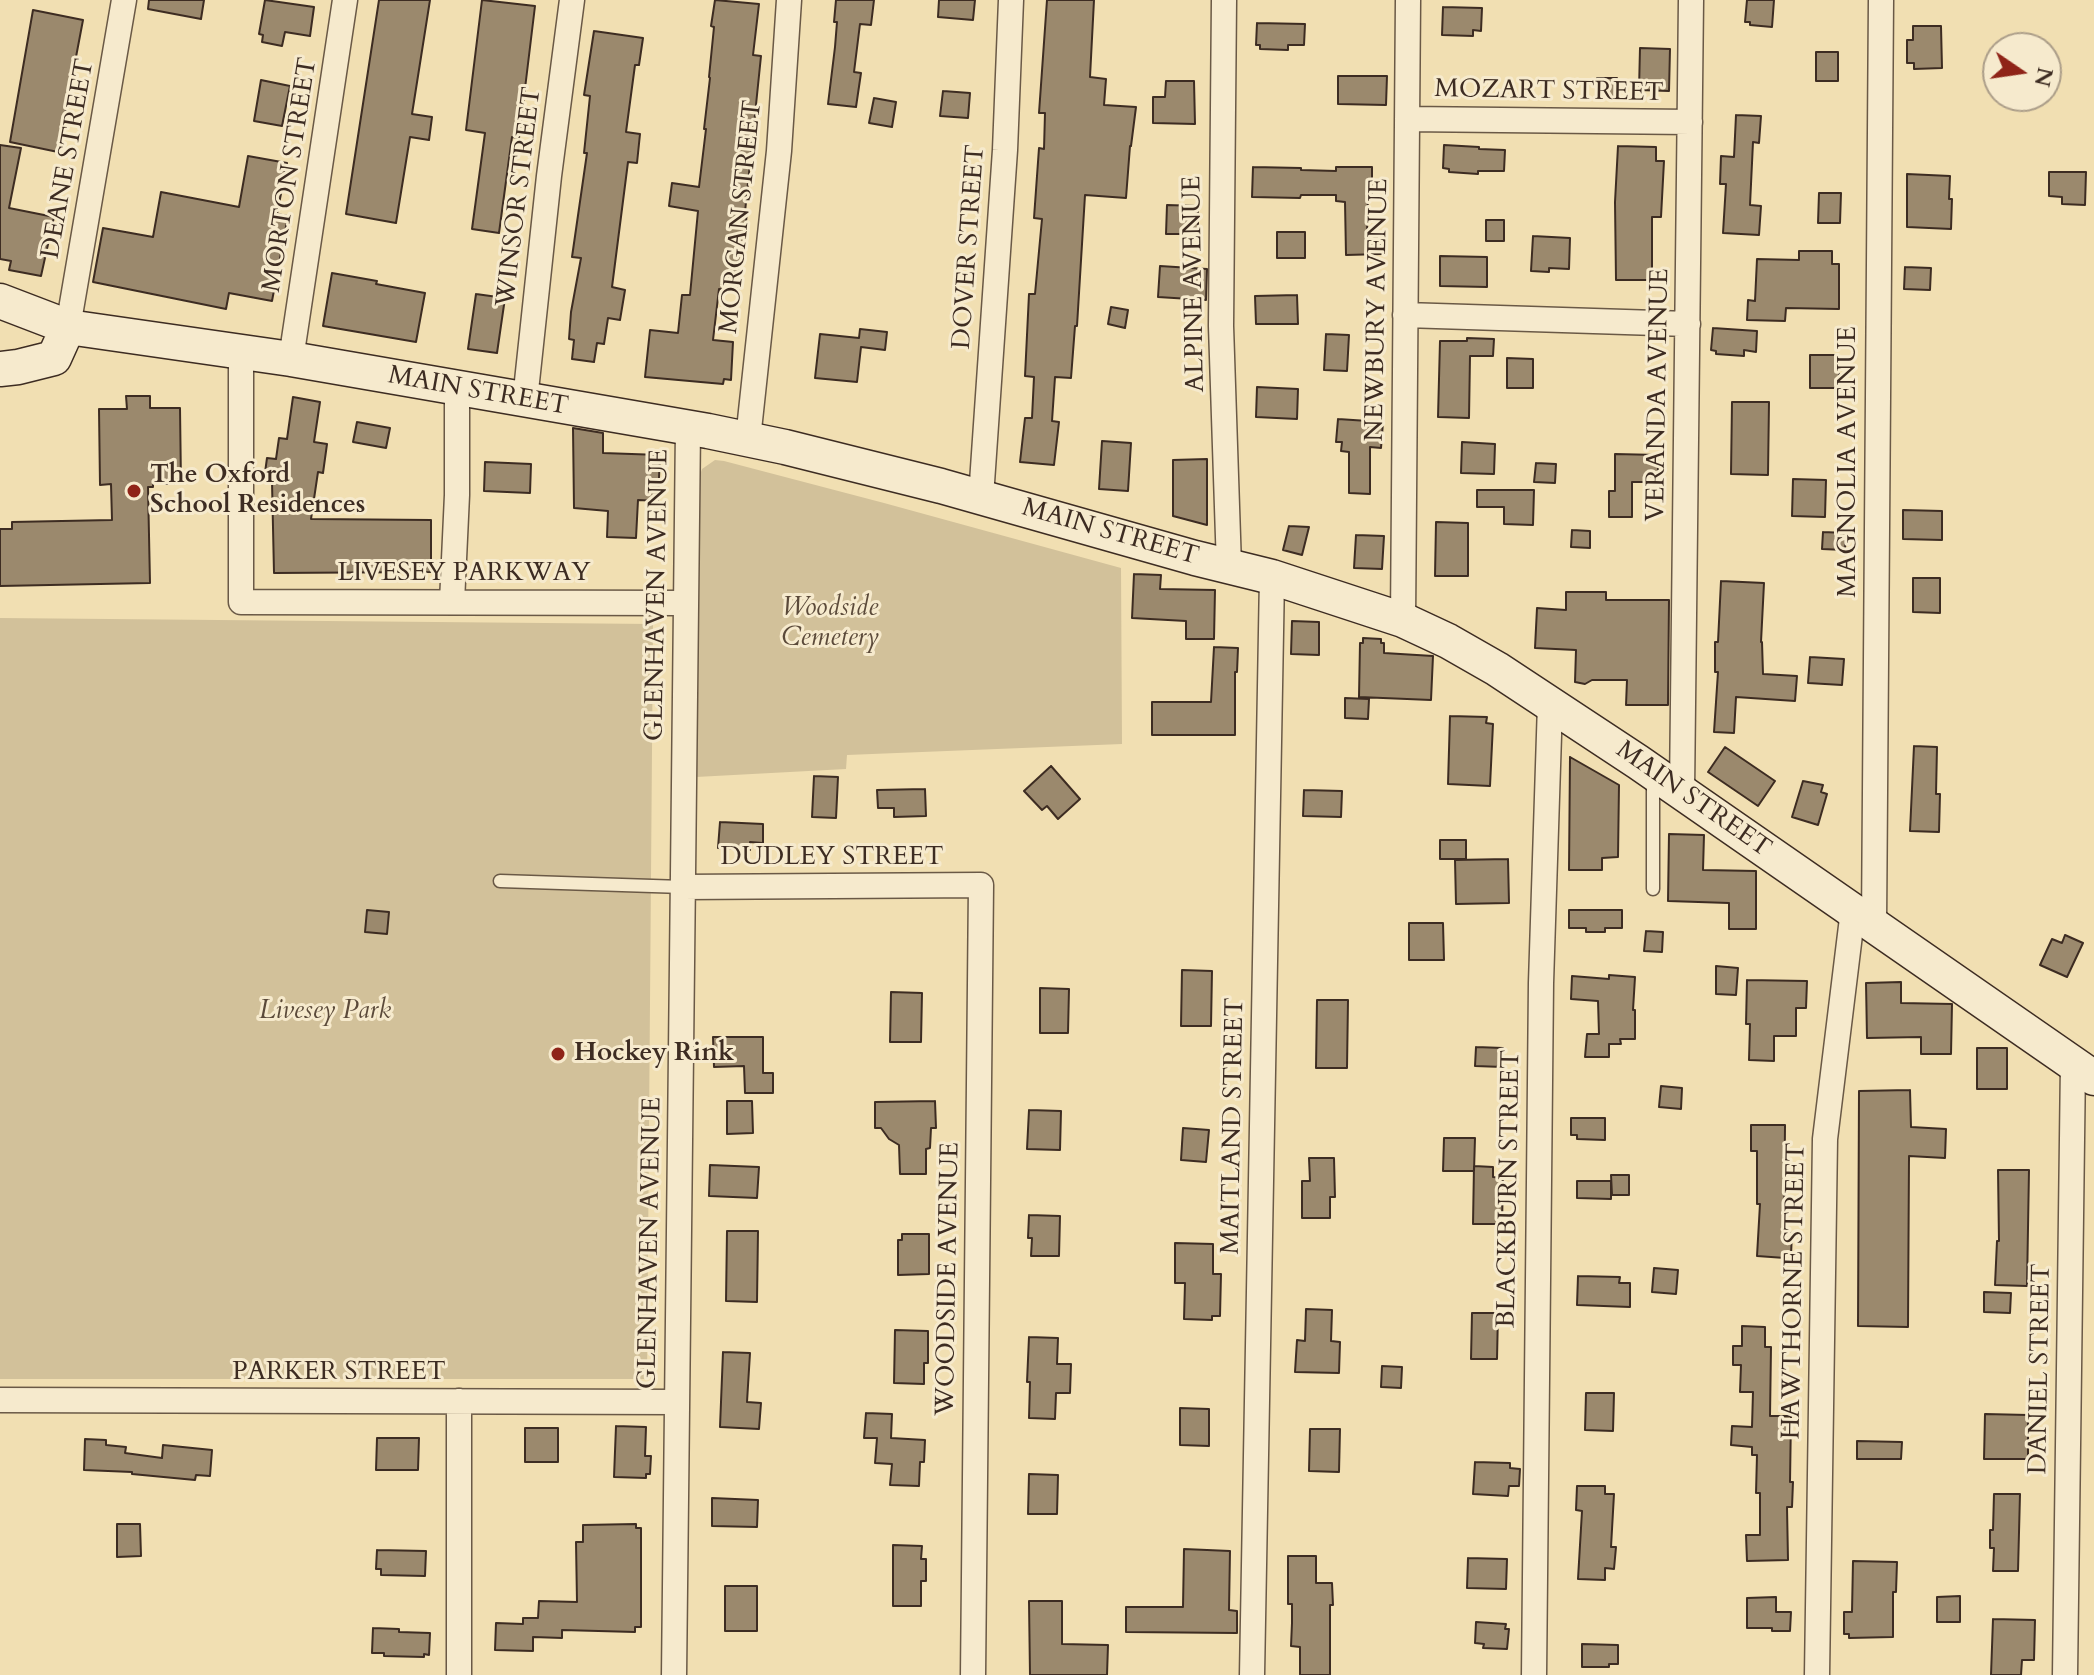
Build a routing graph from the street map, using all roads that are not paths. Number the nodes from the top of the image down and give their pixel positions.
1 (124, 0) edge
2 (345, 0) edge
3 (572, 0) edge
4 (789, 0) edge
5 (1011, 0) edge
6 (1224, 0) edge
7 (1408, 0) edge
8 (1691, 0) edge
9 (1881, 0) edge
10 (1407, 119) junction
11 (1690, 122) junction
12 (0, 301) edge
13 (1405, 315) junction
14 (1688, 324) junction
15 (68, 327) junction
16 (241, 352) junction
17 (291, 359) junction
18 (0, 369) edge
19 (457, 388) junction
20 (525, 400) junction
21 (688, 428) junction
22 (748, 439) junction
23 (981, 497) junction
24 (1229, 567) junction
25 (1272, 577) junction
26 (452, 602) junction
27 (686, 603) junction
28 (1403, 620) junction
29 (1550, 704) junction
30 (1653, 773) junction
31 (1682, 791) junction
32 (500, 881) dead end
33 (981, 885) joint
34 (683, 887) junction
35 (1653, 889) dead end
36 (1864, 917) junction
37 (2083, 1070) edge
38 (0, 1400) edge
39 (459, 1401) junction
40 (677, 1402) junction
41 (459, 1675) edge
42 (674, 1675) edge
43 (973, 1675) edge
44 (1252, 1675) edge
45 (1534, 1675) edge
46 (1817, 1675) edge
47 (2065, 1675) edge

1 - 15 street, DEANE STREET
2 - 17 street, MORTON STREET
3 - 20 street, WINSOR STREET
4 - 22 street, MORGAN STREET
5 - 23 street, DOVER STREET
6 - 24 street, ALPINE AVENUE
7 - 10 street, NEWBURY AVENUE
8 - 11 street, VERANDA AVENUE
9 - 36 street, MAGNOLIA AVENUE
10 - 11 street, MOZART STREET
10 - 13 street, NEWBURY AVENUE
11 - 14 street, VERANDA AVENUE
12 - 15 main road, MAIN STREET
13 - 14 street
13 - 28 street, NEWBURY AVENUE
14 - 31 street, VERANDA AVENUE
15 - 16 main road, MAIN STREET
15 - 18 main road
16 - 17 main road, MAIN STREET
16 - 26 street, LIVESEY PARKWAY
17 - 19 main road, MAIN STREET
19 - 20 main road, MAIN STREET
19 - 26 street
20 - 21 main road, MAIN STREET
21 - 22 main road, MAIN STREET
21 - 27 street, GLENHAVEN AVENUE
22 - 23 main road, MAIN STREET
23 - 24 main road, MAIN STREET
24 - 25 main road, MAIN STREET
25 - 28 main road, MAIN STREET
25 - 44 street, MAITLAND STREET
26 - 27 street, LIVESEY PARKWAY
27 - 34 street, GLENHAVEN AVENUE
28 - 29 main road, MAIN STREET
29 - 30 main road, MAIN STREET
29 - 45 street, BLACKBURN STREET
30 - 31 main road, MAIN STREET
30 - 35 lane
31 - 36 main road, MAIN STREET
32 - 34 lane
33 - 34 street, DUDLEY STREET
33 - 43 street, WOODSIDE AVENUE
34 - 40 street, GLENHAVEN AVENUE
36 - 37 main road, MAIN STREET
36 - 46 street, HAWTHORNE STREET
37 - 47 street, DANIEL STREET
38 - 39 street, PARKER STREET
39 - 40 street, PARKER STREET
39 - 41 street
40 - 42 street, GLENHAVEN AVENUE

